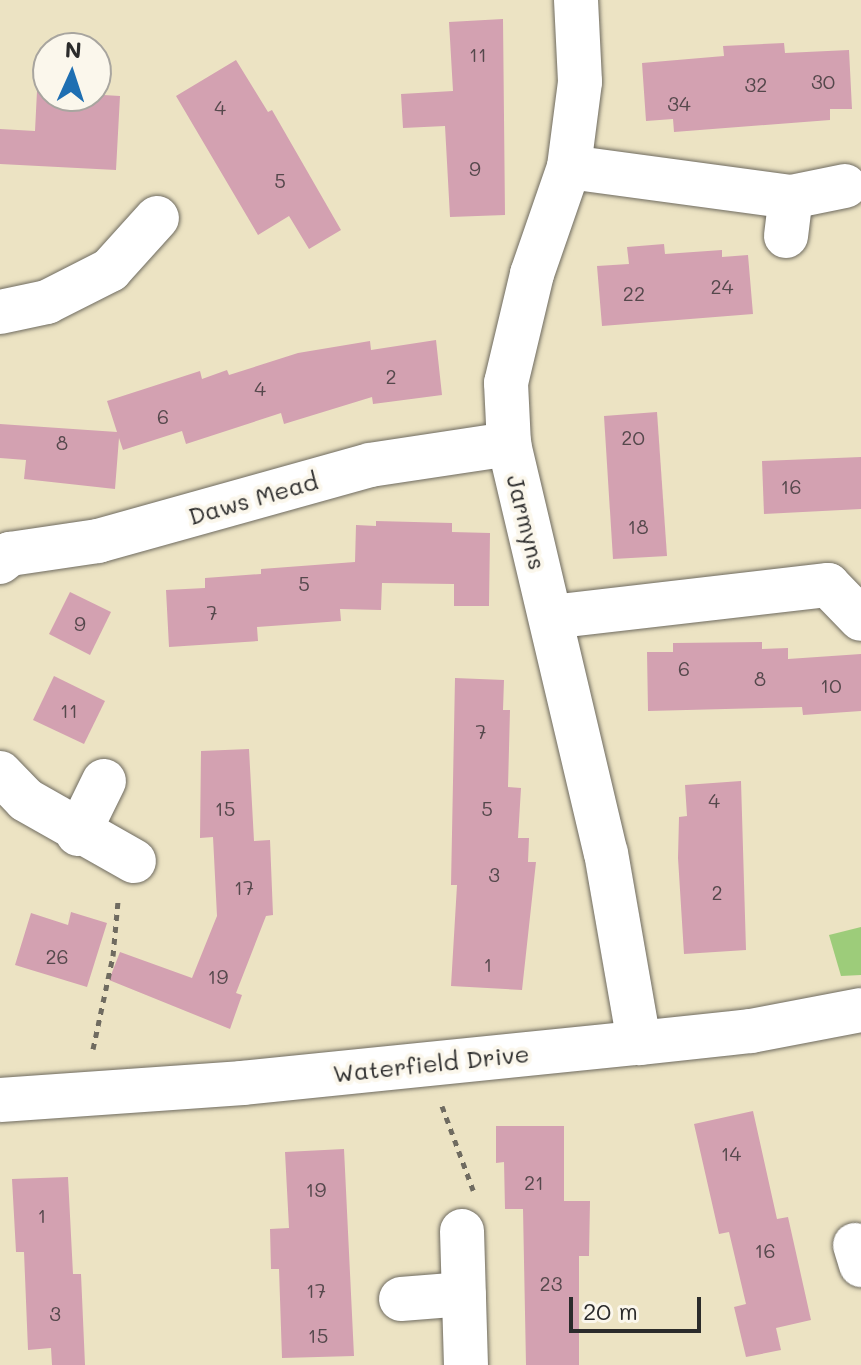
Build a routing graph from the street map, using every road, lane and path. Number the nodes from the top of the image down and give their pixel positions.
1 (576, 0) edge
2 (569, 167) junction
3 (845, 186) dead end
4 (157, 218) dead end
5 (0, 312) edge
6 (509, 444) junction
7 (0, 562) edge
8 (551, 617) junction
9 (861, 619) edge
10 (0, 773) edge
11 (104, 781) dead end
12 (78, 834) junction
13 (128, 858) joint
14 (861, 1010) edge
15 (639, 1043) junction
16 (437, 1062) junction
17 (83, 1097) junction
18 (0, 1100) edge
19 (462, 1231) joint
20 (464, 1294) junction
21 (401, 1299) dead end
22 (466, 1365) edge

1 - 2 street, Jarmyns
2 - 3 street
2 - 6 street, Jarmyns
4 - 5 street
6 - 7 street, Daws Mead
6 - 8 street, Jarmyns
8 - 9 street
8 - 15 street, Jarmyns
10 - 12 street
11 - 12 street
12 - 13 street
13 - 17 path
14 - 15 street, Waterfield Drive
15 - 16 street, Waterfield Drive
16 - 17 street, Waterfield Drive
16 - 19 path
17 - 18 street, Waterfield Drive
19 - 20 street
20 - 21 street
20 - 22 street

